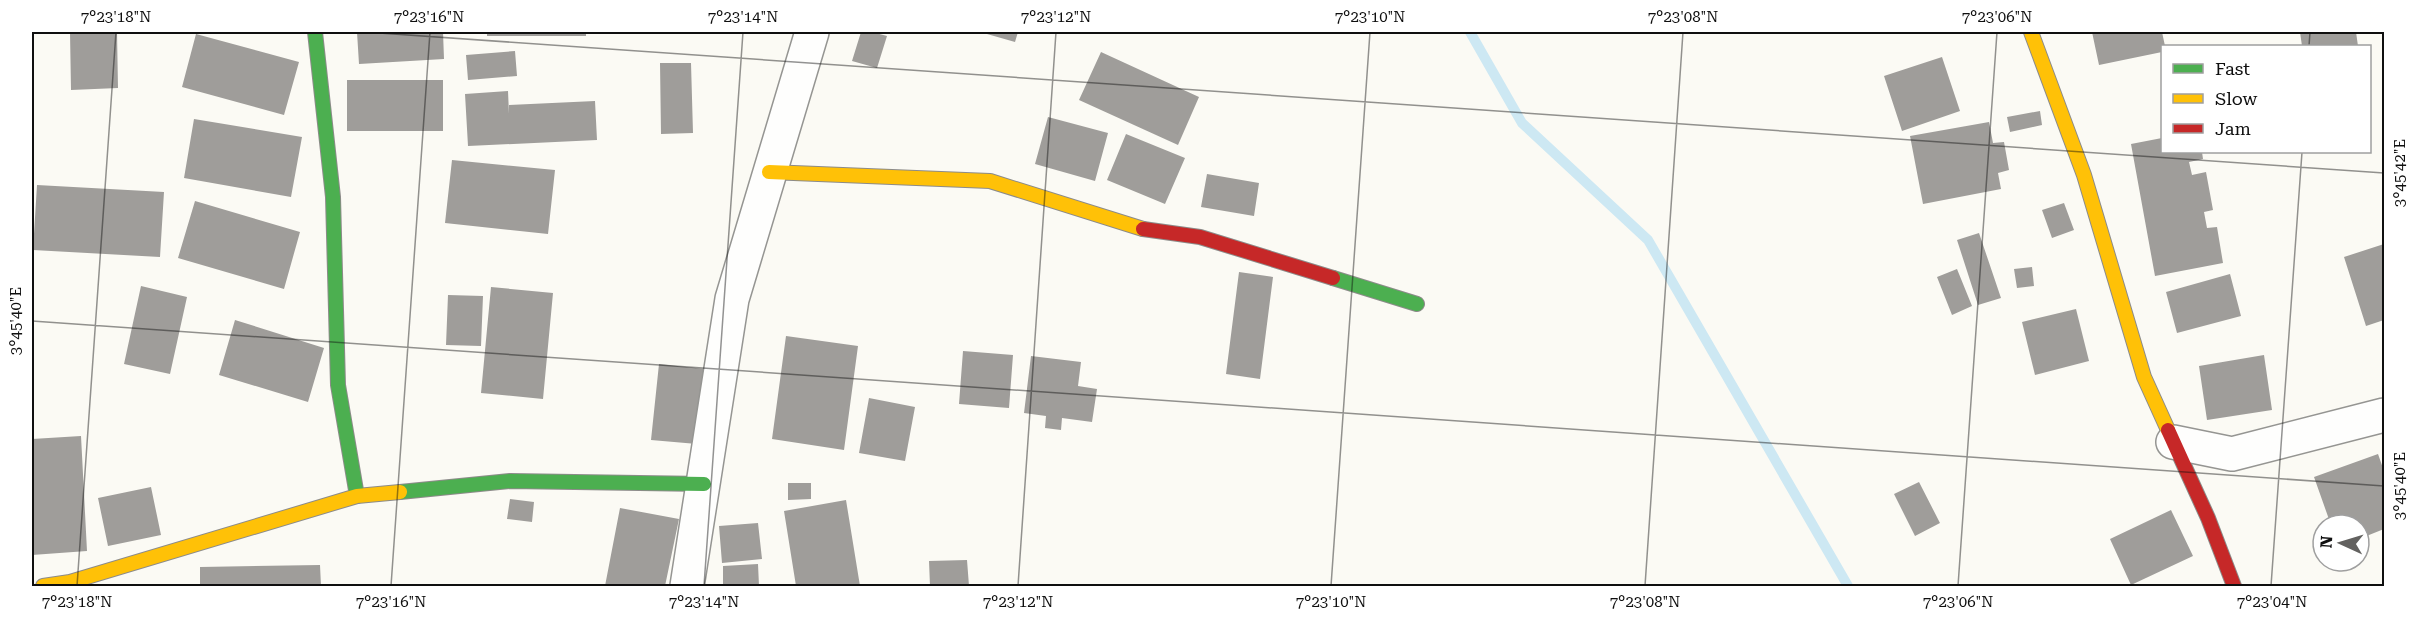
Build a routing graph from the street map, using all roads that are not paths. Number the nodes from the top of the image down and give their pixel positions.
1 (315, 32) edge
2 (812, 32) edge
3 (2031, 32) edge
4 (769, 172) junction
5 (1417, 304) dead end
6 (2385, 415) edge
7 (2174, 442) junction
8 (2232, 454) junction
9 (704, 484) junction
10 (2194, 488) junction
11 (357, 496) junction
12 (42, 586) edge
13 (687, 586) edge
14 (2234, 586) edge

1 - 11 street
2 - 4 street
3 - 7 street
4 - 5 street
4 - 9 street
6 - 8 street
7 - 8 street
7 - 10 street
8 - 10 street
9 - 11 street
9 - 13 street
10 - 14 street
11 - 12 street

